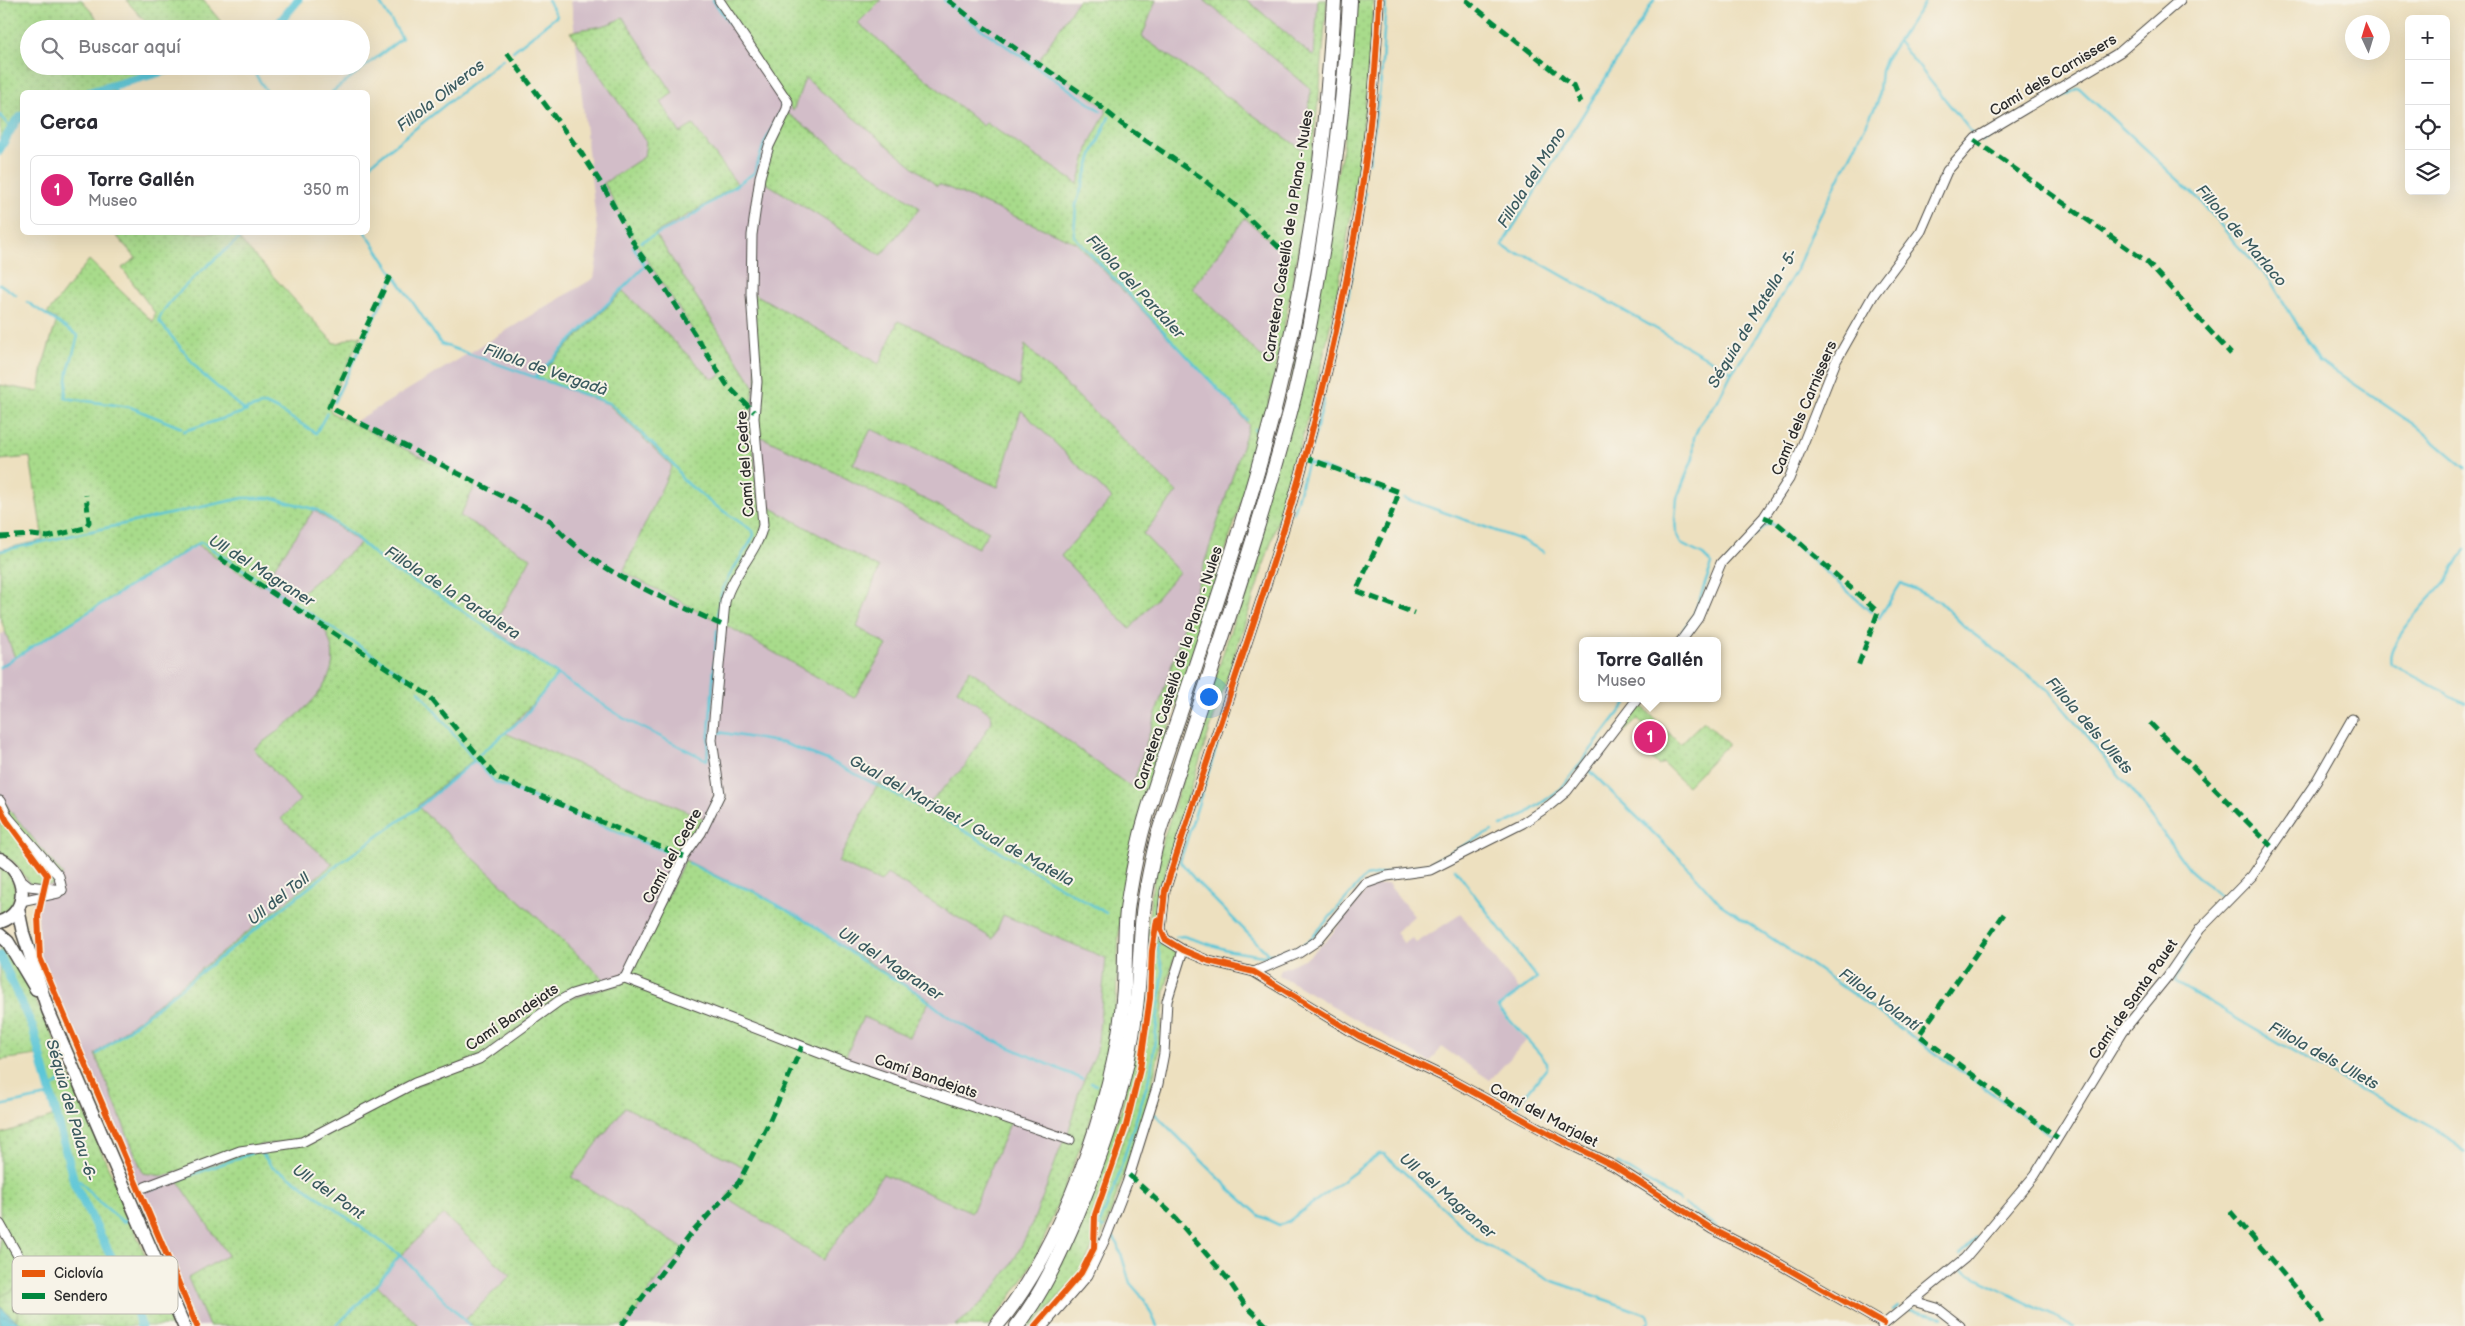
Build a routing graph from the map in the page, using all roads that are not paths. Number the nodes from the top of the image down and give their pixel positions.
1 (719, 0) edge
2 (1334, 0) edge
3 (1350, 0) edge
4 (1379, 0) edge
5 (2180, 0) edge
6 (1684, 637) edge
7 (1635, 702) edge
8 (2352, 719) dead end
9 (0, 802) edge
10 (0, 860) edge
11 (20, 878) junction
12 (62, 890) junction
13 (20, 905) junction
14 (0, 922) edge
15 (0, 935) edge
16 (1182, 950) junction
17 (1254, 972) junction
18 (625, 978) junction
19 (48, 1010) junction
20 (1070, 1140) dead end
21 (145, 1187) dead end
22 (0, 1224) edge
23 (18, 1256) edge
24 (154, 1256) edge
25 (1913, 1301) junction
26 (178, 1312) edge
27 (1883, 1325) edge
28 (184, 1326) edge
29 (996, 1326) edge
30 (1016, 1326) edge
31 (1043, 1326) edge
32 (1960, 1326) edge

1 - 18 street, Camí del Cedre
2 - 29 main road, Carretera Castelló de la Plana - Nules
3 - 30 main road
4 - 16 street, Camí del Marjalet
5 - 6 street, Camí dels Carnissers
7 - 17 street
8 - 25 street, Camí de Santa Pauet
9 - 12 street
10 - 11 main road
11 - 12 street
11 - 13 main road
12 - 13 street
13 - 14 main road
13 - 19 main road
15 - 19 main road
16 - 17 street, Camí del Marjalet
16 - 31 street
17 - 27 street, Camí del Marjalet
18 - 20 street, Camí Bandejats
18 - 21 street, Camí Bandejats
19 - 24 main road
22 - 23 street
25 - 27 street, Camí de Santa Pauet
25 - 32 street
26 - 28 main road

